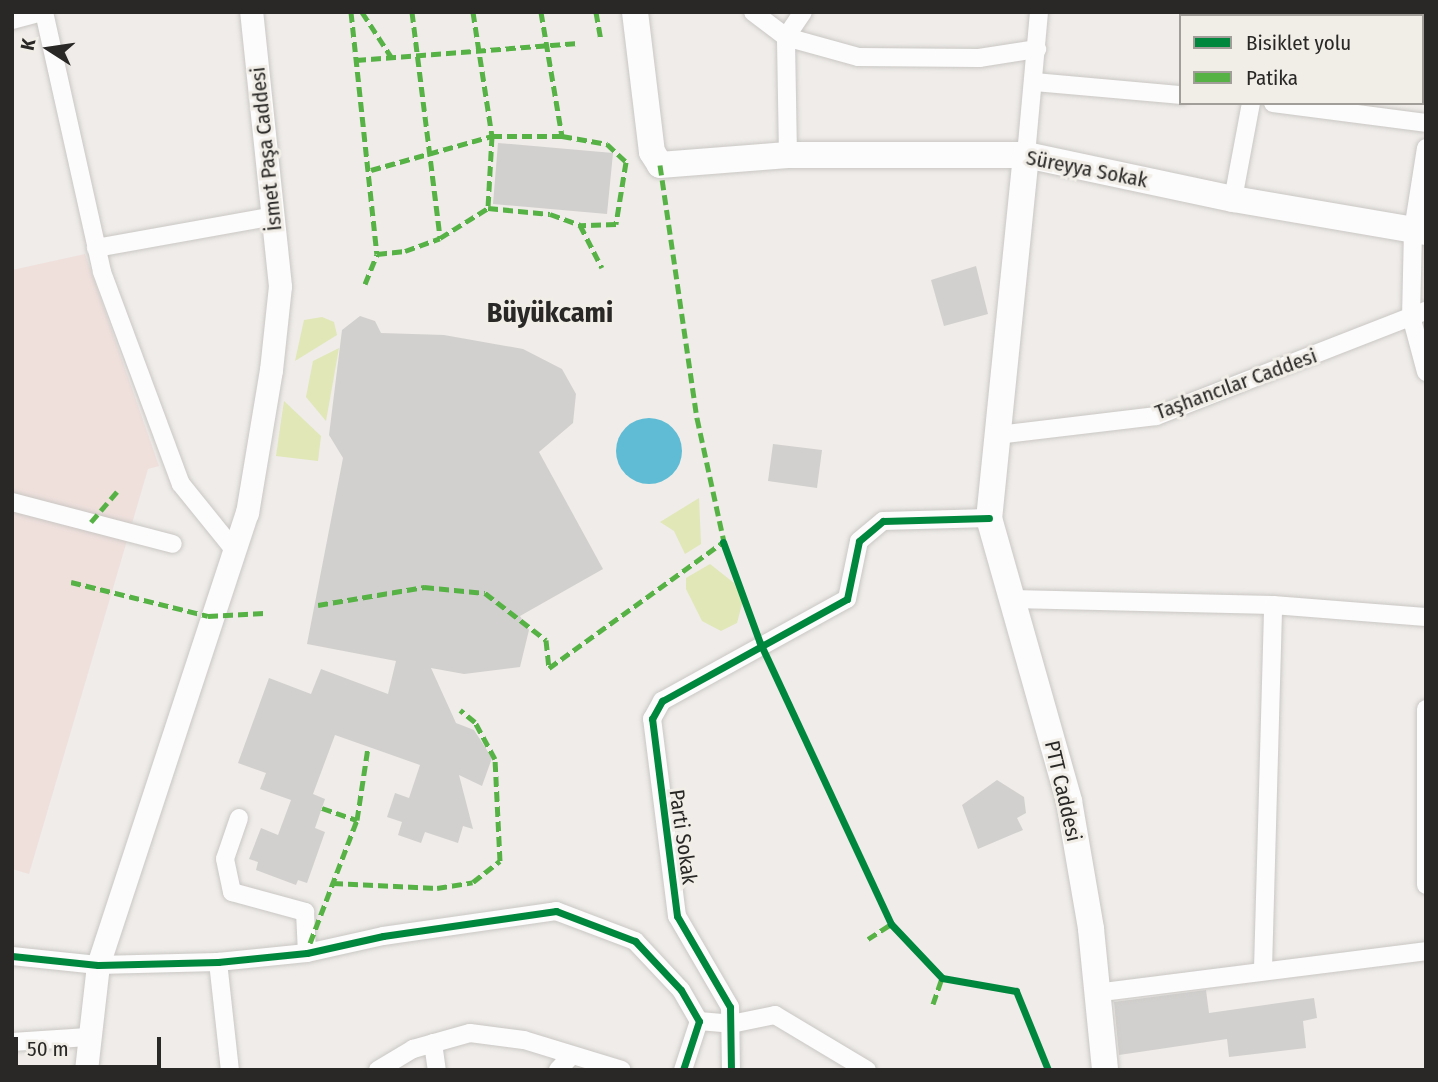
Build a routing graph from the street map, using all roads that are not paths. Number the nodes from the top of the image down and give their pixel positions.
1 (43, 12) edge
2 (251, 12) edge
3 (635, 12) edge
4 (753, 12) edge
5 (803, 12) edge
6 (1040, 12) edge
7 (12, 20) edge
8 (786, 37) junction
9 (1037, 49) junction
10 (1035, 82) junction
11 (1179, 96) edge
12 (1251, 105) edge
13 (1288, 105) edge
14 (1426, 123) edge
15 (1426, 148) edge
16 (788, 155) junction
17 (1026, 155) junction
18 (1233, 200) junction
19 (273, 216) junction
20 (1420, 231) edge
21 (96, 248) junction
22 (1418, 314) edge
23 (1426, 372) edge
24 (997, 435) junction
25 (12, 502) edge
26 (989, 518) junction
27 (173, 544) dead end
28 (235, 551) junction
29 (1012, 599) junction
30 (1273, 605) junction
31 (1426, 617) edge
32 (1426, 709) edge
33 (239, 818) dead end
34 (1426, 886) edge
35 (1426, 951) edge
36 (307, 953) junction
37 (12, 956) edge
38 (218, 962) junction
39 (98, 965) junction
40 (1263, 969) junction
41 (1095, 993) junction
42 (731, 1016) junction
43 (699, 1021) junction
44 (88, 1037) junction
45 (12, 1042) edge
46 (433, 1043) junction
47 (571, 1063) edge
48 (735, 1066) edge
49 (86, 1070) edge
50 (230, 1070) edge
51 (378, 1070) edge
52 (437, 1070) edge
53 (558, 1070) edge
54 (622, 1070) edge
55 (683, 1070) edge
56 (867, 1070) edge
57 (1105, 1070) edge

1 - 7 street
1 - 21 street
2 - 19 main road, İsmet Paşa Caddesi
3 - 16 main road, Süreyya Sokak
4 - 8 street
5 - 8 street
6 - 9 street
8 - 9 street
8 - 16 street
9 - 10 street
10 - 11 street
10 - 17 street
12 - 18 street
13 - 14 street
15 - 20 street
16 - 17 main road, Süreyya Sokak
17 - 18 main road, Süreyya Sokak
17 - 24 main road
18 - 20 main road, Süreyya Sokak
19 - 21 street
19 - 28 main road, İsmet Paşa Caddesi
20 - 22 street
21 - 28 street
22 - 23 street
22 - 24 street, Taşhancılar Caddesi
24 - 26 main road
25 - 27 street
26 - 29 main road, PTT Caddesi
26 - 42 street, Parti Sokak
28 - 39 main road, İsmet Paşa Caddesi
29 - 30 street
29 - 41 main road, PTT Caddesi
30 - 31 street
30 - 40 street
32 - 34 street
33 - 36 street
35 - 40 street
36 - 38 street
36 - 43 street
37 - 39 street
38 - 39 street
38 - 50 street
39 - 44 main road, İsmet Paşa Caddesi
40 - 41 street
41 - 57 main road, PTT Caddesi
42 - 43 street
42 - 48 street
42 - 56 street
43 - 55 street
44 - 45 street
44 - 49 main road, İsmet Paşa Caddesi
46 - 47 street
46 - 51 street
46 - 52 street
47 - 53 street
47 - 54 street

